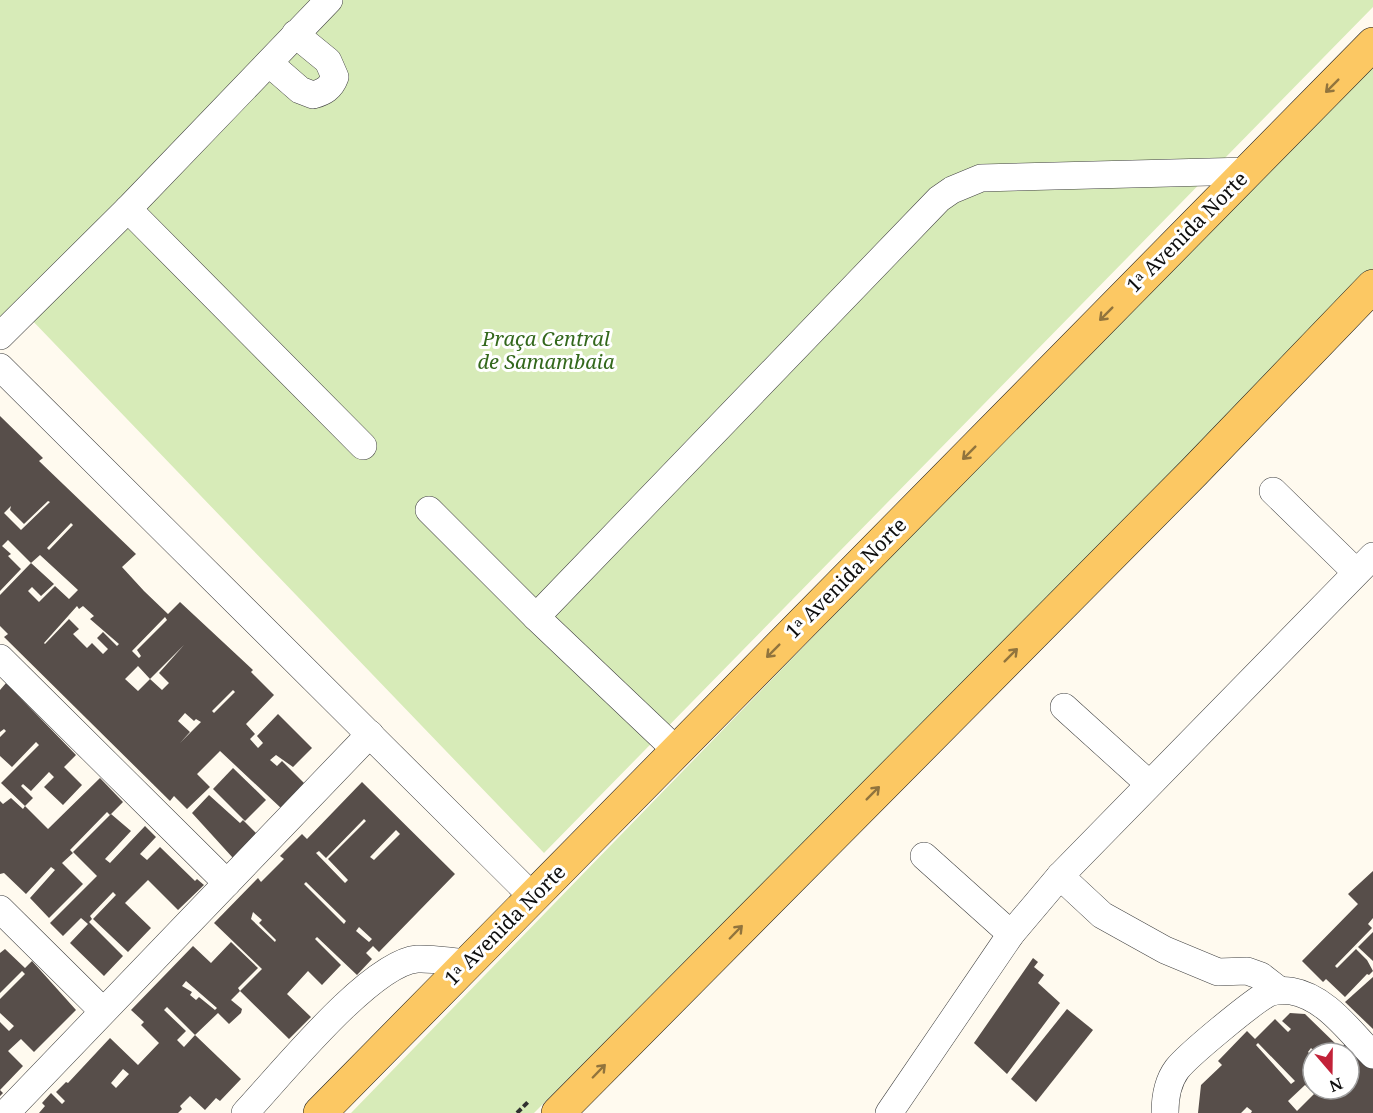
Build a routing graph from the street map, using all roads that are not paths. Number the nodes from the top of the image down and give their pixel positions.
1 (329, 0) edge
2 (296, 34) junction
3 (1373, 44) edge
4 (269, 63) junction
5 (1248, 171) junction
6 (128, 209) junction
7 (1373, 286) edge
8 (0, 336) edge
9 (0, 367) edge
10 (363, 446) dead end
11 (1273, 491) dead end
12 (429, 510) dead end
13 (1364, 564) edge
14 (536, 617) junction
15 (0, 658) edge
16 (1064, 707) dead end
17 (370, 734) junction
18 (676, 750) junction
19 (1148, 783) junction
20 (924, 856) dead end
21 (1060, 876) junction
22 (227, 883) junction
23 (533, 897) junction
24 (0, 909) edge
25 (1011, 934) junction
26 (468, 963) junction
27 (1279, 990) junction
28 (103, 1011) junction
29 (1373, 1055) edge
30 (6, 1113) edge
31 (245, 1113) edge
32 (320, 1113) edge
33 (558, 1113) edge
34 (889, 1113) edge
35 (1165, 1113) edge

1 - 2 street
2 - 4 street
2 - 4 street
3 -> 5 main road, 1ᵃ Avenida Norte
4 - 6 street
5 - 14 street
5 -> 18 main road, 1ᵃ Avenida Norte
6 - 8 street
6 - 10 street
33 -> 7 main road
9 - 17 street
11 - 13 street
12 - 14 street
13 - 19 street
14 - 18 street
15 - 22 street
16 - 19 street
17 - 22 street
17 - 23 street
18 - 23 main road, 1ᵃ Avenida Norte
19 - 21 street
20 - 25 street
21 - 25 street
21 - 27 street
22 - 28 street
23 - 26 main road, 1ᵃ Avenida Norte
24 - 28 street
25 - 34 street
26 - 31 street
26 - 32 main road, 1ᵃ Avenida Norte
27 - 29 street
27 - 35 street
28 - 30 street

